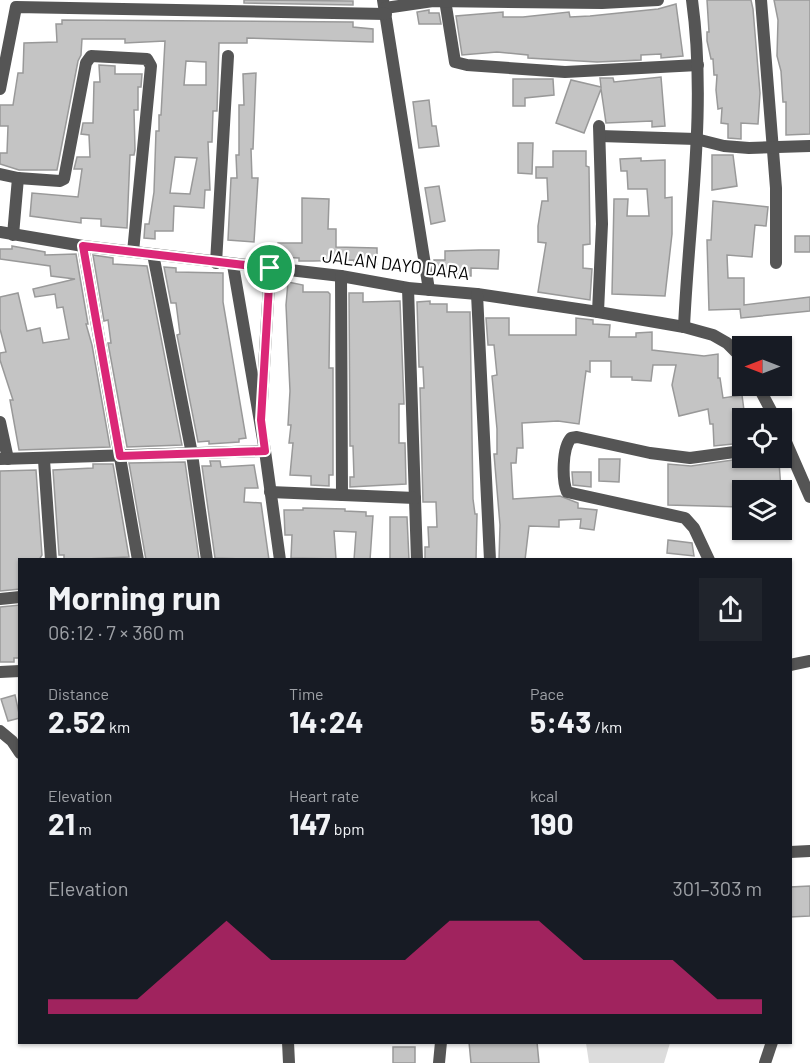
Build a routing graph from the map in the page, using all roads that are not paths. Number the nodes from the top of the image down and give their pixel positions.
1 (658, 0) edge
2 (692, 0) edge
3 (761, 0) edge
4 (445, 1) edge
5 (17, 3) edge
6 (385, 7) edge
7 (228, 56) dead end
8 (698, 65) junction
9 (0, 89) edge
10 (696, 139) junction
11 (810, 146) edge
12 (774, 148) junction
13 (0, 174) edge
14 (18, 178) junction
15 (0, 232) edge
16 (13, 235) junction
17 (83, 246) junction
18 (133, 252) junction
19 (153, 255) junction
20 (216, 263) junction
21 (776, 263) dead end
22 (233, 265) junction
23 (270, 268) junction
24 (341, 276) junction
25 (408, 288) junction
26 (429, 290) junction
27 (477, 294) junction
28 (598, 312) junction
29 (684, 327) junction
30 (732, 349) edge
31 (261, 420) junction
32 (0, 422) edge
33 (265, 451) junction
34 (732, 452) edge
35 (192, 454) junction
36 (120, 456) junction
37 (4, 459) edge
38 (44, 460) junction
39 (792, 460) edge
40 (270, 492) junction
41 (342, 495) junction
42 (810, 497) edge
43 (415, 498) junction
44 (51, 558) edge
45 (138, 558) edge
46 (207, 558) edge
47 (280, 558) edge
48 (417, 558) edge
49 (490, 558) edge
50 (709, 558) edge
51 (18, 597) edge
52 (0, 599) edge
53 (810, 661) edge
54 (792, 665) edge
55 (18, 671) edge
56 (0, 672) edge
57 (0, 731) edge
58 (18, 750) edge
59 (810, 851) edge
60 (792, 852) edge
61 (288, 1044) edge
62 (441, 1044) edge
63 (771, 1044) edge
64 (289, 1063) edge
65 (439, 1063) edge
66 (765, 1063) edge

1 - 4 street
2 - 8 street
3 - 12 street
4 - 6 street
4 - 8 street
5 - 6 street
5 - 9 street
6 - 26 street
7 - 20 street
8 - 10 street
10 - 12 street
10 - 28 street
10 - 29 street
11 - 12 street
12 - 21 street
13 - 14 street
14 - 16 street
14 - 18 street
15 - 16 street, JALAN DAYO DARA
16 - 17 street, JALAN DAYO DARA
17 - 18 street, JALAN DAYO DARA
17 - 36 street
18 - 19 street, JALAN DAYO DARA
19 - 20 street, JALAN DAYO DARA
19 - 35 street
20 - 22 street, JALAN DAYO DARA
22 - 23 street, JALAN DAYO DARA
22 - 31 street
23 - 24 street, JALAN DAYO DARA
23 - 31 street
24 - 25 street, JALAN DAYO DARA
24 - 41 street
25 - 26 street, JALAN DAYO DARA
25 - 43 street
26 - 27 street, JALAN DAYO DARA
27 - 28 street, JALAN DAYO DARA
27 - 49 street
28 - 29 street, JALAN DAYO DARA
29 - 30 street, JALAN DAYO DARA
31 - 33 street
32 - 37 street
33 - 35 street
33 - 40 street
34 - 50 street
35 - 36 street
35 - 46 street
36 - 38 street
36 - 45 street
37 - 38 street
38 - 44 street
39 - 42 street
40 - 41 street
40 - 47 street
41 - 43 street
43 - 48 street
51 - 52 street
53 - 54 street
55 - 56 street
57 - 58 street
59 - 60 street
61 - 64 street
62 - 65 street
63 - 66 street

